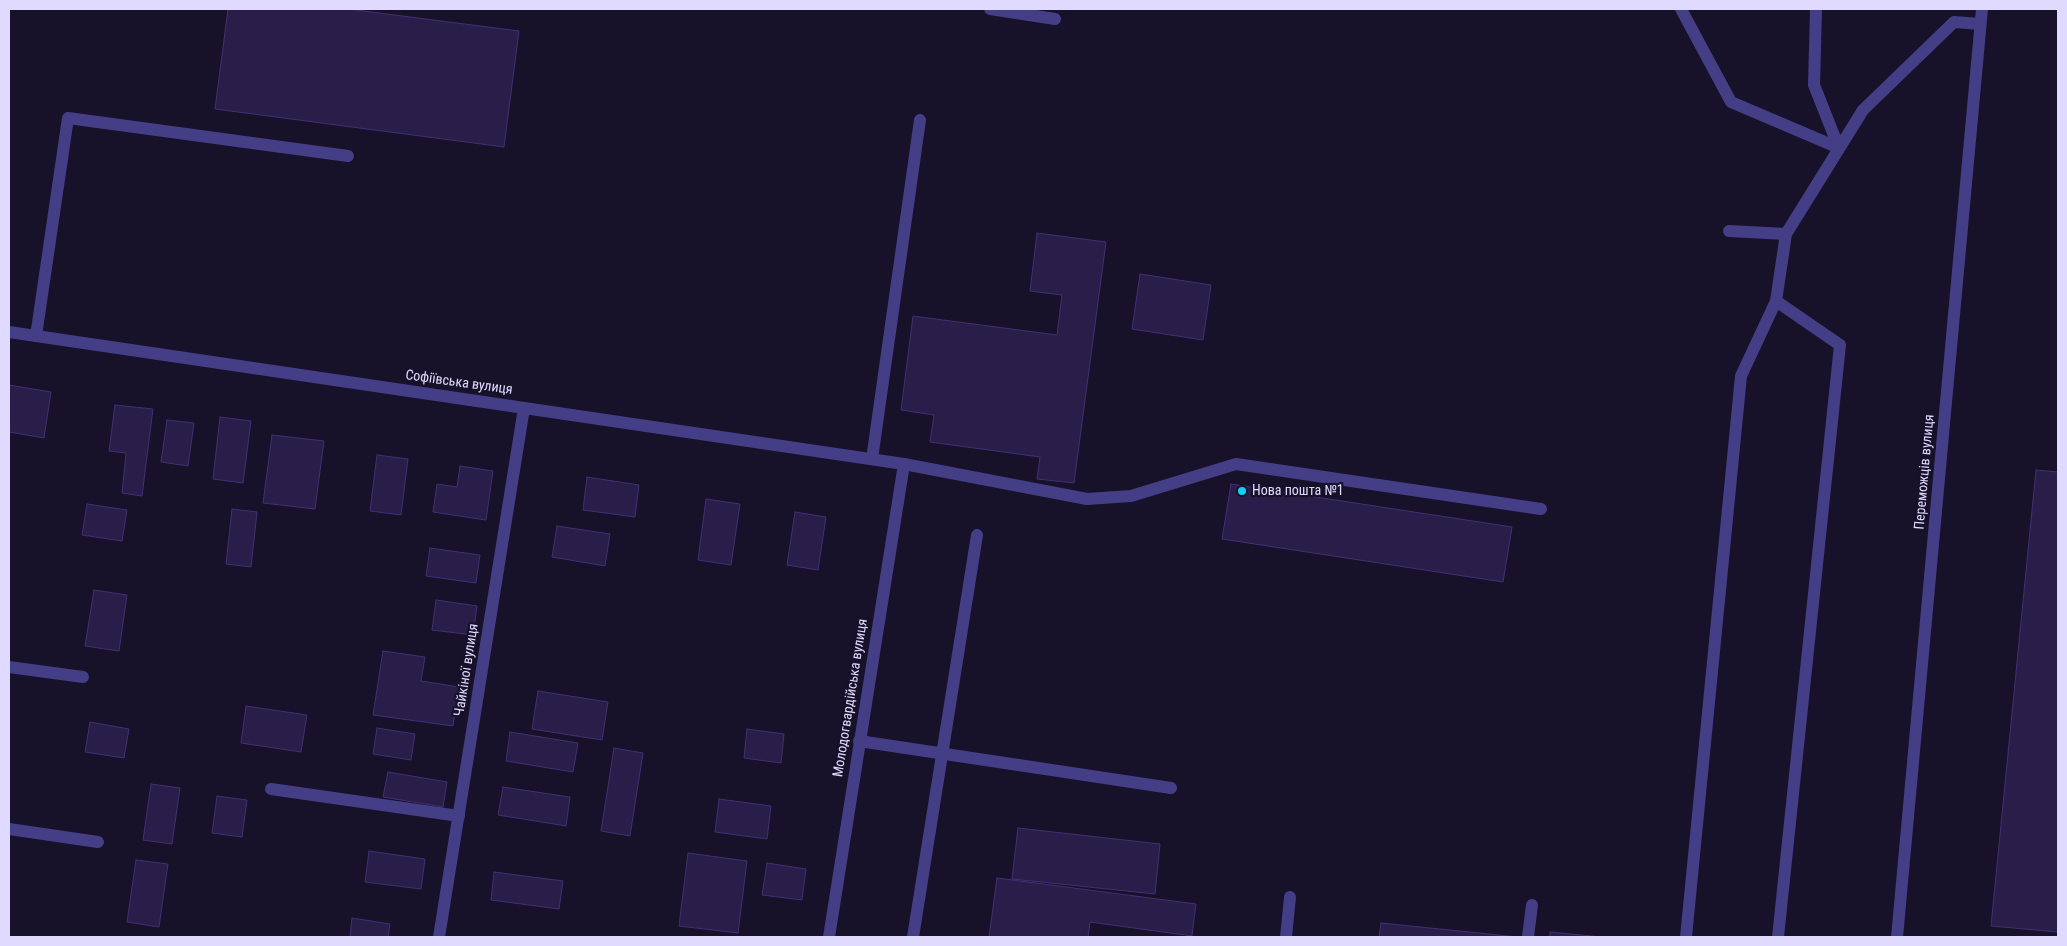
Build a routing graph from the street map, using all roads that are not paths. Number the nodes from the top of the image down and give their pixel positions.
1 (990, 9) edge
2 (1682, 9) edge
3 (1816, 9) edge
4 (1982, 9) edge
5 (1054, 19) dead end
6 (1980, 24) junction
7 (920, 120) dead end
8 (1839, 148) junction
9 (348, 156) dead end
10 (1729, 231) dead end
11 (1786, 234) junction
12 (1776, 301) junction
13 (9, 332) edge
14 (36, 336) junction
15 (524, 408) junction
16 (872, 459) junction
17 (904, 464) junction
18 (1542, 509) dead end
19 (977, 536) dead end
20 (9, 667) edge
21 (83, 677) dead end
22 (859, 740) junction
23 (943, 753) junction
24 (1171, 788) dead end
25 (271, 789) dead end
26 (459, 816) junction
27 (9, 829) edge
28 (98, 842) dead end
29 (1290, 897) dead end
30 (1532, 905) dead end
31 (440, 937) edge
32 (829, 937) edge
33 (913, 937) edge
34 (1286, 937) edge
35 (1528, 937) edge
36 (1686, 937) edge
37 (1778, 937) edge
38 (1897, 937) edge

1 - 5 street
2 - 8 street
3 - 8 street
4 - 6 street, Переможців вулиця
6 - 8 street
6 - 38 street, Переможців вулиця
7 - 16 street
8 - 11 street
9 - 14 street
10 - 11 street
11 - 12 street
12 - 36 street
12 - 37 street
13 - 14 street, Софіївська вулиця
14 - 15 street, Софіївська вулиця
15 - 16 street, Софіївська вулиця
15 - 26 street, Чайкіної вулиця
16 - 17 street, Софіївська вулиця
17 - 18 street, Софіївська вулиця
17 - 22 street, Молодогвардійська вулиця
19 - 23 street
20 - 21 street
22 - 23 street
22 - 32 street, Молодогвардійська вулиця
23 - 24 street
23 - 33 street
25 - 26 street
26 - 31 street, Чайкіної вулиця
27 - 28 street
29 - 34 street
30 - 35 street

